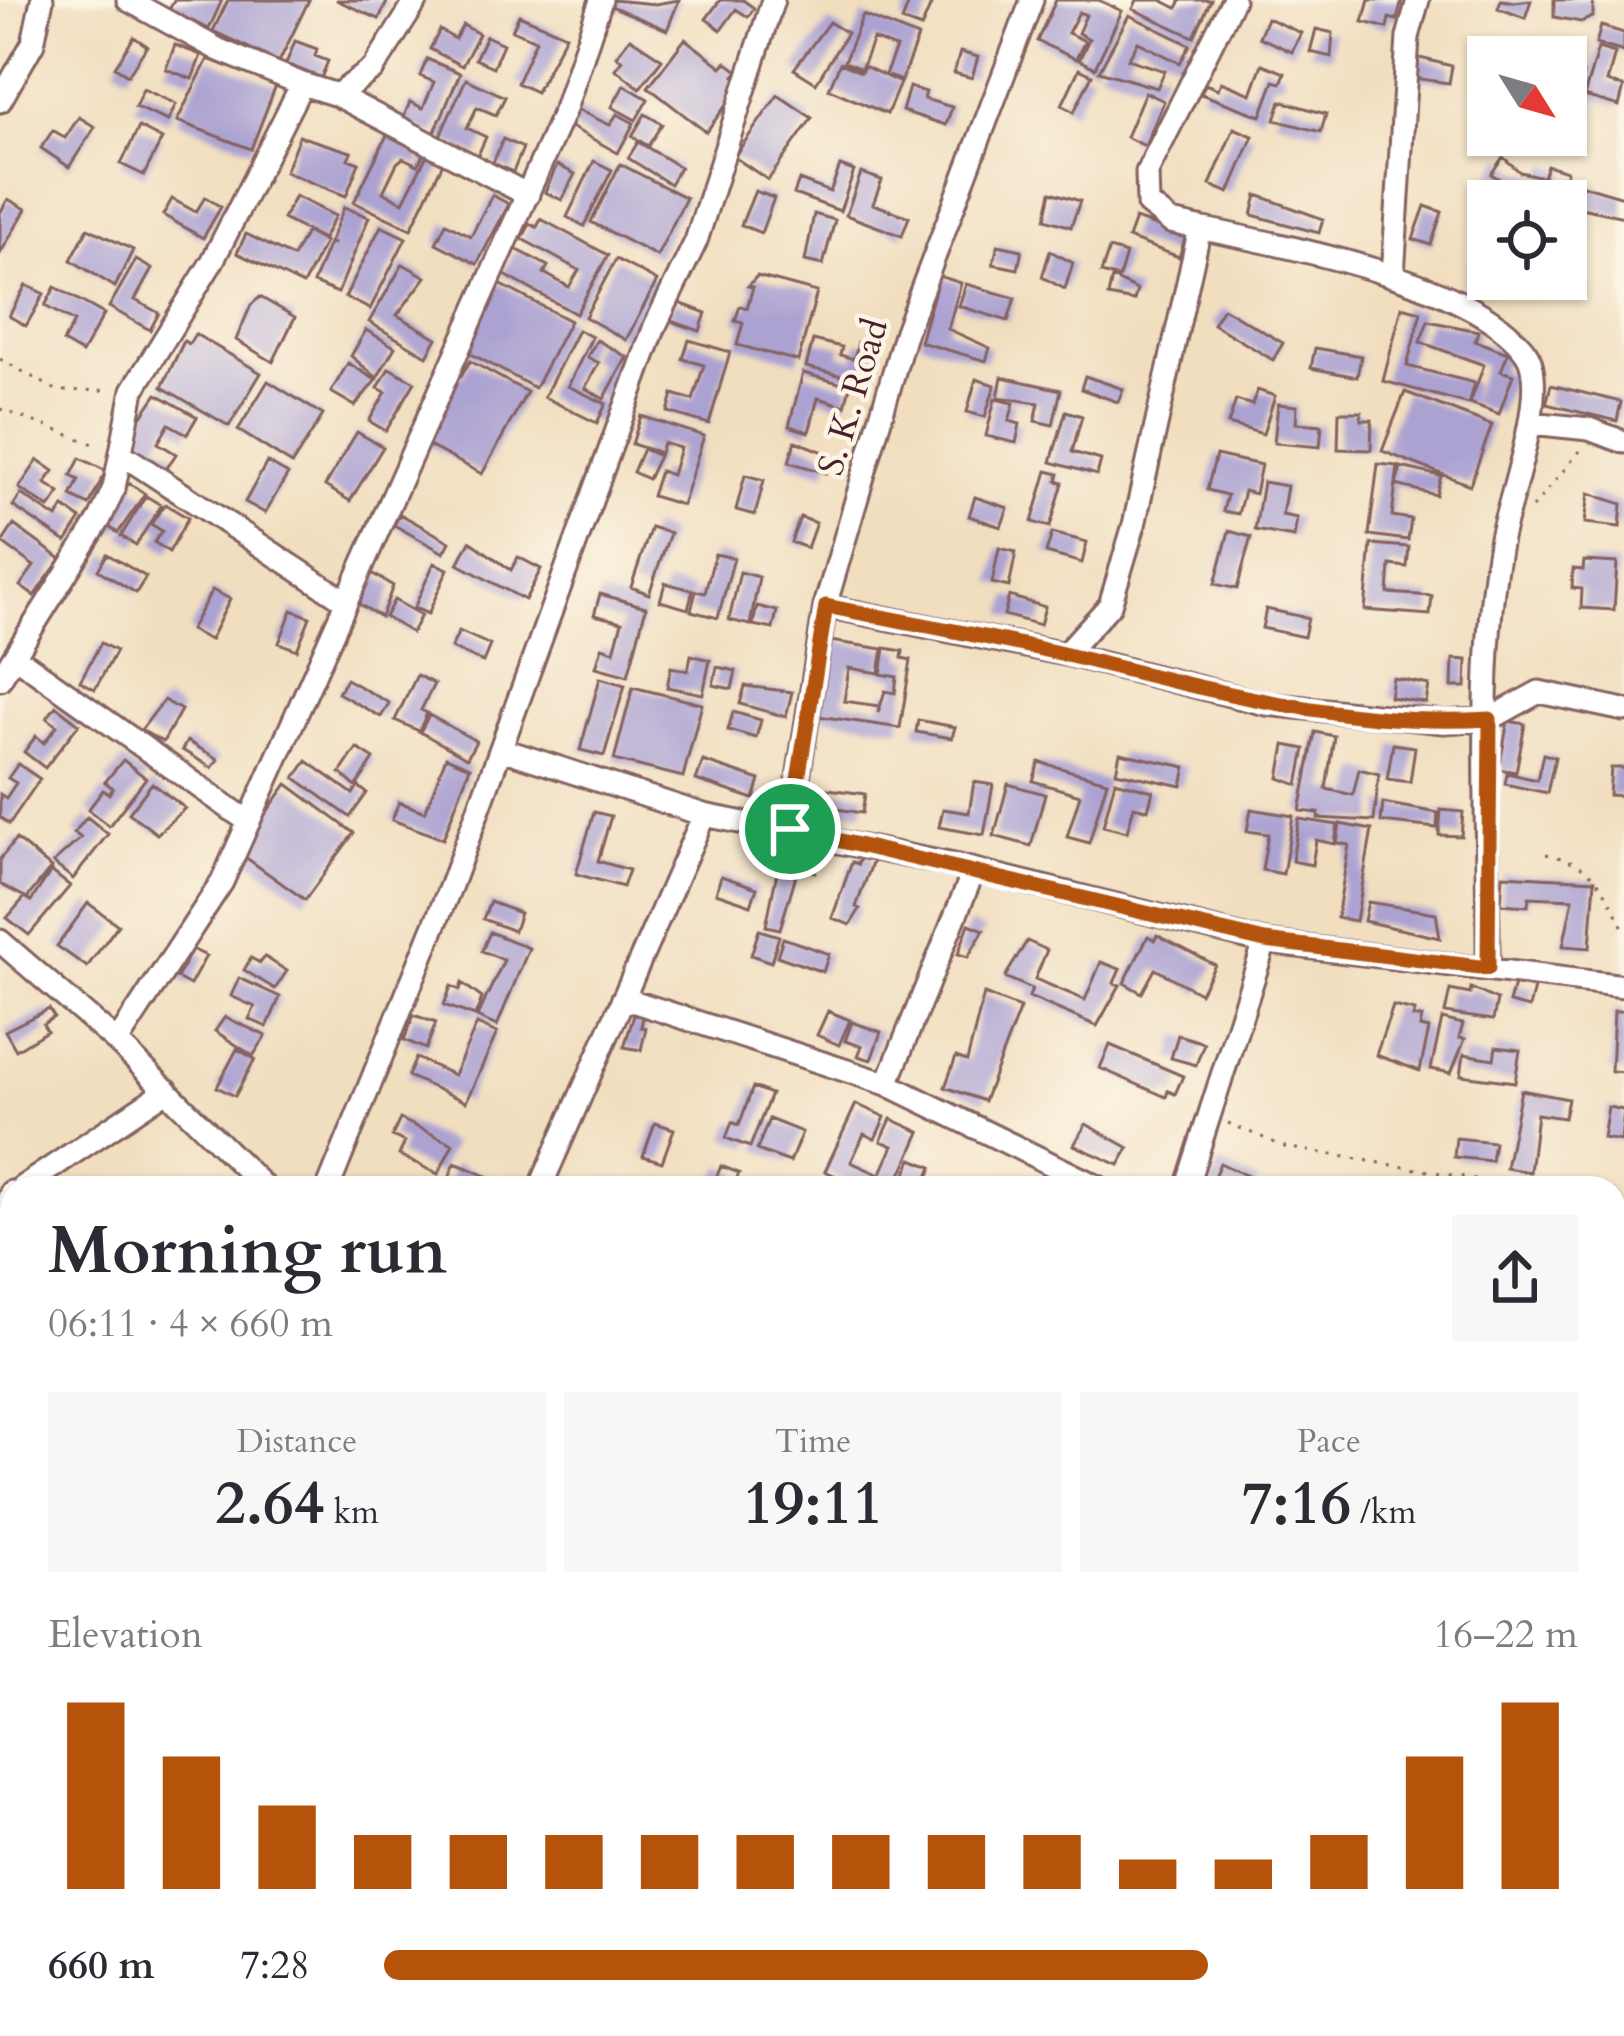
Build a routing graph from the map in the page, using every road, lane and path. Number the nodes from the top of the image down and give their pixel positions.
1 (42, 0) edge
2 (128, 0) edge
3 (417, 0) edge
4 (601, 0) edge
5 (773, 0) edge
6 (1032, 0) edge
7 (1233, 0) edge
8 (1418, 0) edge
9 (302, 85) junction
10 (337, 95) junction
11 (0, 101) edge
12 (528, 195) junction
13 (1200, 228) junction
14 (1393, 276) junction
15 (0, 359) edge
16 (133, 389) junction
17 (0, 409) edge
18 (1532, 423) junction
19 (1596, 431) junction
20 (1624, 442) edge
21 (123, 455) junction
22 (1522, 518) dead end
23 (344, 600) junction
24 (826, 606) junction
25 (1065, 654) junction
26 (16, 657) junction
27 (0, 680) edge
28 (1624, 710) edge
29 (1490, 719) junction
30 (501, 749) junction
31 (704, 815) junction
32 (249, 822) junction
33 (790, 829) junction
34 (1546, 854) dead end
35 (974, 870) junction
36 (1624, 930) edge
37 (0, 941) edge
38 (1265, 941) junction
39 (1488, 968) junction
40 (1624, 986) edge
41 (622, 998) junction
42 (116, 1042) junction
43 (887, 1084) junction
44 (167, 1090) junction
45 (1210, 1115) junction
46 (39, 1176) edge
47 (253, 1176) edge
48 (333, 1176) edge
49 (545, 1176) edge
50 (1075, 1176) edge
51 (1190, 1176) edge
52 (1458, 1176) edge

1 - 11 street
2 - 9 street
3 - 10 street
4 - 12 street
5 - 30 street
6 - 24 street, S. K. Road
7 - 13 street
8 - 14 street
9 - 10 street
9 - 16 street
10 - 12 street
12 - 23 street
13 - 14 street
13 - 25 street
14 - 18 street
15 - 16 path
16 - 21 street
17 - 21 path
18 - 19 street
18 - 29 street
19 - 20 street
19 - 22 path
21 - 23 street
21 - 26 street
23 - 32 street
24 - 25 street
24 - 33 street, S. K. Road
25 - 29 street
26 - 27 street
26 - 32 street
28 - 29 street
29 - 39 street
30 - 31 street
30 - 48 street
31 - 33 street
31 - 41 street
32 - 42 street
33 - 35 street
34 - 36 path
35 - 38 street
35 - 43 street
37 - 42 street
38 - 39 street
38 - 45 street
39 - 40 street
41 - 43 street
41 - 49 street
42 - 44 street
43 - 50 street
44 - 46 street
44 - 47 street
45 - 51 street
45 - 52 path

